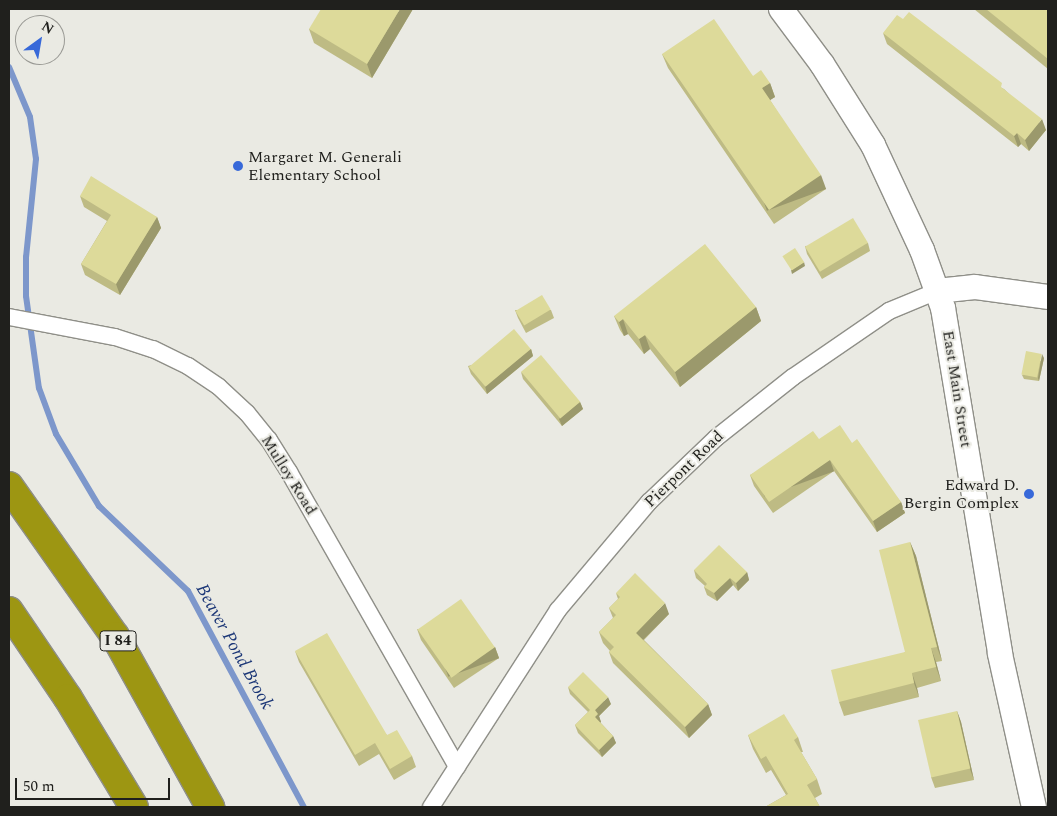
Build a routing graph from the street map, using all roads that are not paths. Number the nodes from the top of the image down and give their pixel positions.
1 (781, 9) edge
2 (937, 290) junction
3 (1048, 297) edge
4 (11, 318) edge
5 (9, 486) edge
6 (9, 610) edge
7 (457, 767) junction
8 (134, 807) edge
9 (210, 807) edge
10 (431, 807) edge
11 (1034, 807) edge

1 - 2 main road, East Main Street
2 - 3 main road, Pierpont Road
2 - 7 street, Pierpont Road
2 - 11 main road, East Main Street
4 - 7 street, Mulloy Road
5 - 9 highway, I 84
6 - 8 highway
7 - 10 street, Pierpont Road

